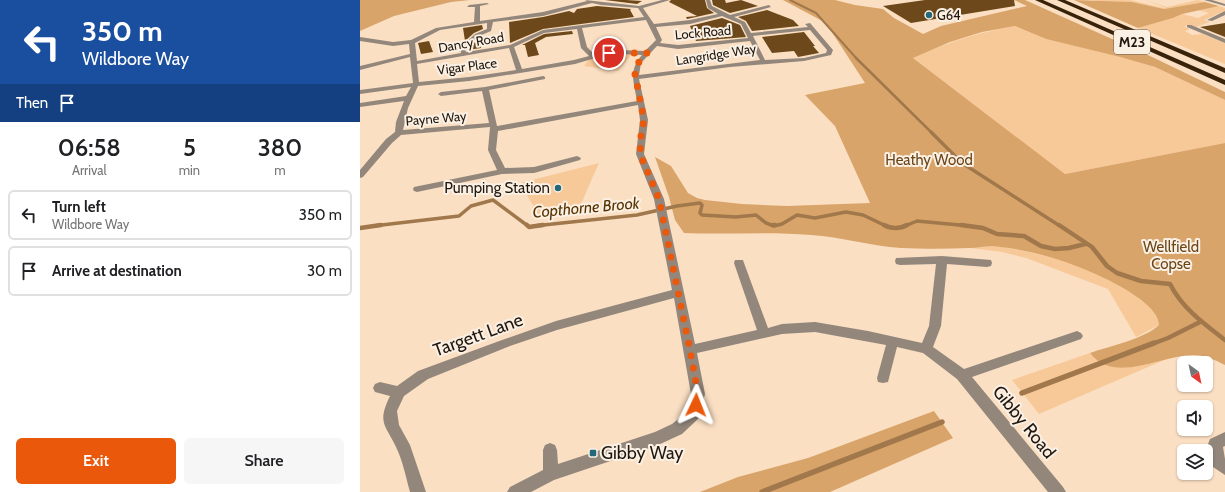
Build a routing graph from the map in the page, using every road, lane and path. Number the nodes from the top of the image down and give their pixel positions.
1 (668, 0) edge
2 (708, 0) edge
3 (1038, 0) edge
4 (1060, 0) edge
5 (1206, 0) edge
6 (588, 1) edge
7 (486, 4) dead end
8 (478, 5) junction
9 (1225, 5) edge
10 (469, 6) dead end
11 (639, 7) junction
12 (775, 8) dead end
13 (1225, 13) edge
14 (722, 14) junction
15 (729, 16) junction
16 (648, 18) junction
17 (1210, 20) dead end
18 (490, 21) junction
19 (477, 23) junction
20 (653, 26) junction
21 (1189, 26) dead end
22 (579, 27) junction
23 (751, 37) junction
24 (360, 39) edge
25 (1225, 41) edge
26 (412, 42) junction
27 (655, 44) junction
28 (511, 46) junction
29 (647, 53) junction
30 (464, 54) junction
31 (412, 55) junction
32 (592, 56) junction
33 (763, 61) junction
34 (414, 62) junction
35 (360, 68) edge
36 (520, 71) junction
37 (1225, 71) edge
38 (636, 77) junction
39 (542, 78) dead end
40 (1225, 83) edge
41 (416, 84) junction
42 (485, 89) junction
43 (360, 92) edge
44 (441, 94) dead end
45 (409, 98) junction
46 (640, 104) junction
47 (360, 105) edge
48 (493, 126) junction
49 (399, 133) junction
50 (577, 158) dead end
51 (502, 170) junction
52 (360, 175) edge
53 (417, 189) dead end
54 (942, 260) junction
55 (900, 261) dead end
56 (739, 263) dead end
57 (987, 263) dead end
58 (678, 293) junction
59 (764, 333) junction
60 (1076, 336) dead end
61 (893, 341) junction
62 (926, 349) junction
63 (690, 350) junction
64 (962, 375) junction
65 (883, 378) dead end
66 (380, 388) dead end
67 (400, 392) junction
68 (1225, 439) edge
69 (550, 450) dead end
70 (1225, 468) edge
71 (551, 474) junction
72 (418, 492) edge
73 (515, 492) edge
74 (1058, 492) edge

1 - 11 street
2 - 14 street, Langridge Way
3 - 40 highway, M23
4 - 37 highway, M23
5 - 9 street
6 - 11 street
6 - 18 street
7 - 8 street
8 - 10 street
8 - 19 street
11 - 16 street
12 - 15 street
13 - 17 street
14 - 15 street, Langridge Way
14 - 20 street
15 - 23 street, Langridge Way
16 - 20 street
16 - 22 street, Dancy Road
18 - 19 street
18 - 30 street
19 - 26 street
20 - 27 street
21 - 25 street
22 - 28 street, Dancy Road
22 - 32 street
23 - 27 street, Lock Road
23 - 33 street, Langridge Way
23 - 33 street, Lock Road
24 - 26 street
26 - 31 street
27 - 29 street
28 - 30 street, Dancy Road
28 - 36 street, Vigar Place
29 - 32 street, Vigar Place
29 - 38 street
30 - 34 street, Dancy Road
31 - 34 street
31 - 35 street
32 - 36 street, Vigar Place
33 - 38 street, Langridge Way
34 - 41 street
36 - 41 street, Vigar Place
38 - 46 street
39 - 42 street
41 - 43 street, Vigar Place
41 - 45 street, Payne Way
42 - 44 street
42 - 48 street
45 - 47 street
45 - 49 street, Payne Way
46 - 48 street, Payne Way
46 - 58 street
48 - 49 street, Payne Way
48 - 51 street
49 - 52 street
50 - 51 street
51 - 53 street
54 - 55 street
54 - 57 street
54 - 62 street
56 - 59 street
58 - 63 street
58 - 67 street, Targett Lane
59 - 61 street, Gibby Road
59 - 63 street, Gibby Road
60 - 64 street, Gibby Road
61 - 62 street, Gibby Road
61 - 65 street
62 - 64 street, Gibby Road
63 - 71 street
64 - 74 street, Gibby Road
66 - 67 street
67 - 72 street, Targett Lane
68 - 70 street
69 - 71 street
71 - 73 street

